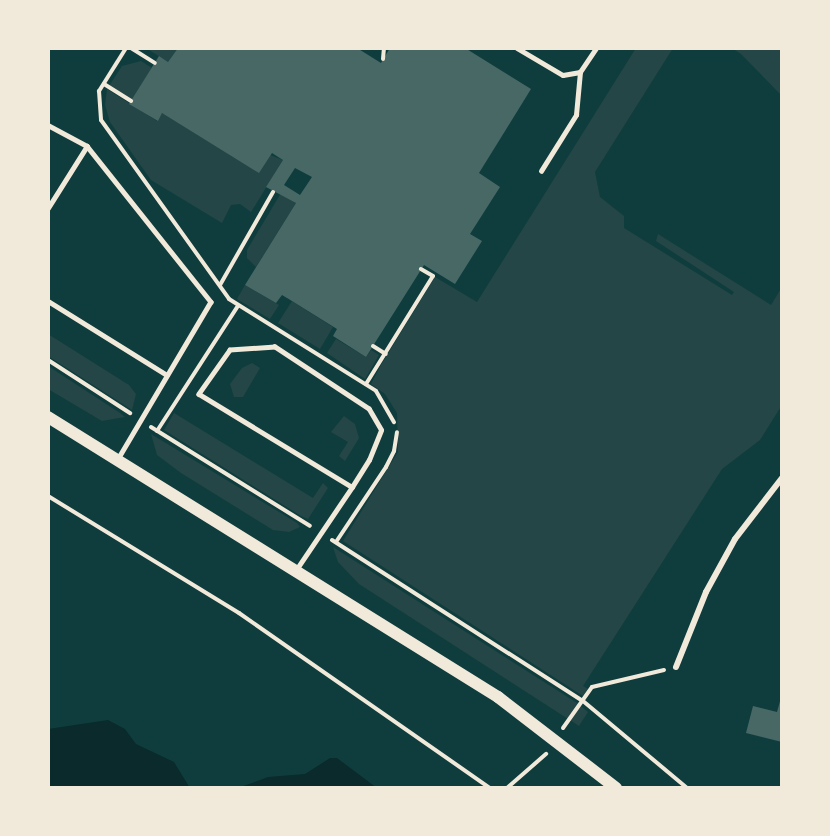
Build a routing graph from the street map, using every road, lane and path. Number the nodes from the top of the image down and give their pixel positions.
1 (126, 48) edge
2 (131, 48) edge
3 (384, 48) edge
4 (516, 48) edge
5 (596, 48) edge
6 (383, 59) dead end
7 (155, 63) dead end
8 (579, 72) junction
9 (104, 84) junction
10 (131, 101) dead end
11 (48, 125) edge
12 (87, 146) junction
13 (541, 171) dead end
14 (273, 192) dead end
15 (48, 208) edge
16 (421, 268) dead end
17 (220, 285) junction
18 (48, 301) edge
19 (238, 306) junction
20 (373, 346) dead end
21 (386, 354) junction
22 (48, 360) edge
23 (167, 375) junction
24 (366, 384) junction
25 (48, 417) edge
26 (141, 420) junction
27 (157, 431) junction
28 (118, 459) junction
29 (782, 478) edge
30 (352, 487) junction
31 (48, 496) edge
32 (321, 533) junction
33 (336, 542) junction
34 (296, 570) junction
35 (676, 667) joint
36 (583, 701) junction
37 (555, 738) junction
38 (490, 788) edge
39 (507, 788) edge
40 (616, 788) edge
41 (687, 788) edge

1 - 9 path
2 - 7 path
3 - 6 path
4 - 8 lane
5 - 8 lane
8 - 13 lane
9 - 10 path
9 - 17 path
11 - 12 lane
12 - 15 lane
12 - 23 lane
14 - 17 path
16 - 21 path
17 - 19 path
18 - 23 lane
19 - 24 path
19 - 27 path
20 - 21 path
21 - 24 path
22 - 26 path
23 - 26 lane
24 - 33 path
25 - 28 main road
26 - 27 path
26 - 28 lane
27 - 32 path
28 - 34 main road
29 - 35 street
30 - 30 lane
30 - 32 lane
31 - 38 path
32 - 33 path
32 - 34 lane
33 - 36 path
34 - 37 main road
35 - 36 path
36 - 37 path
36 - 41 path
37 - 39 path
37 - 40 main road

